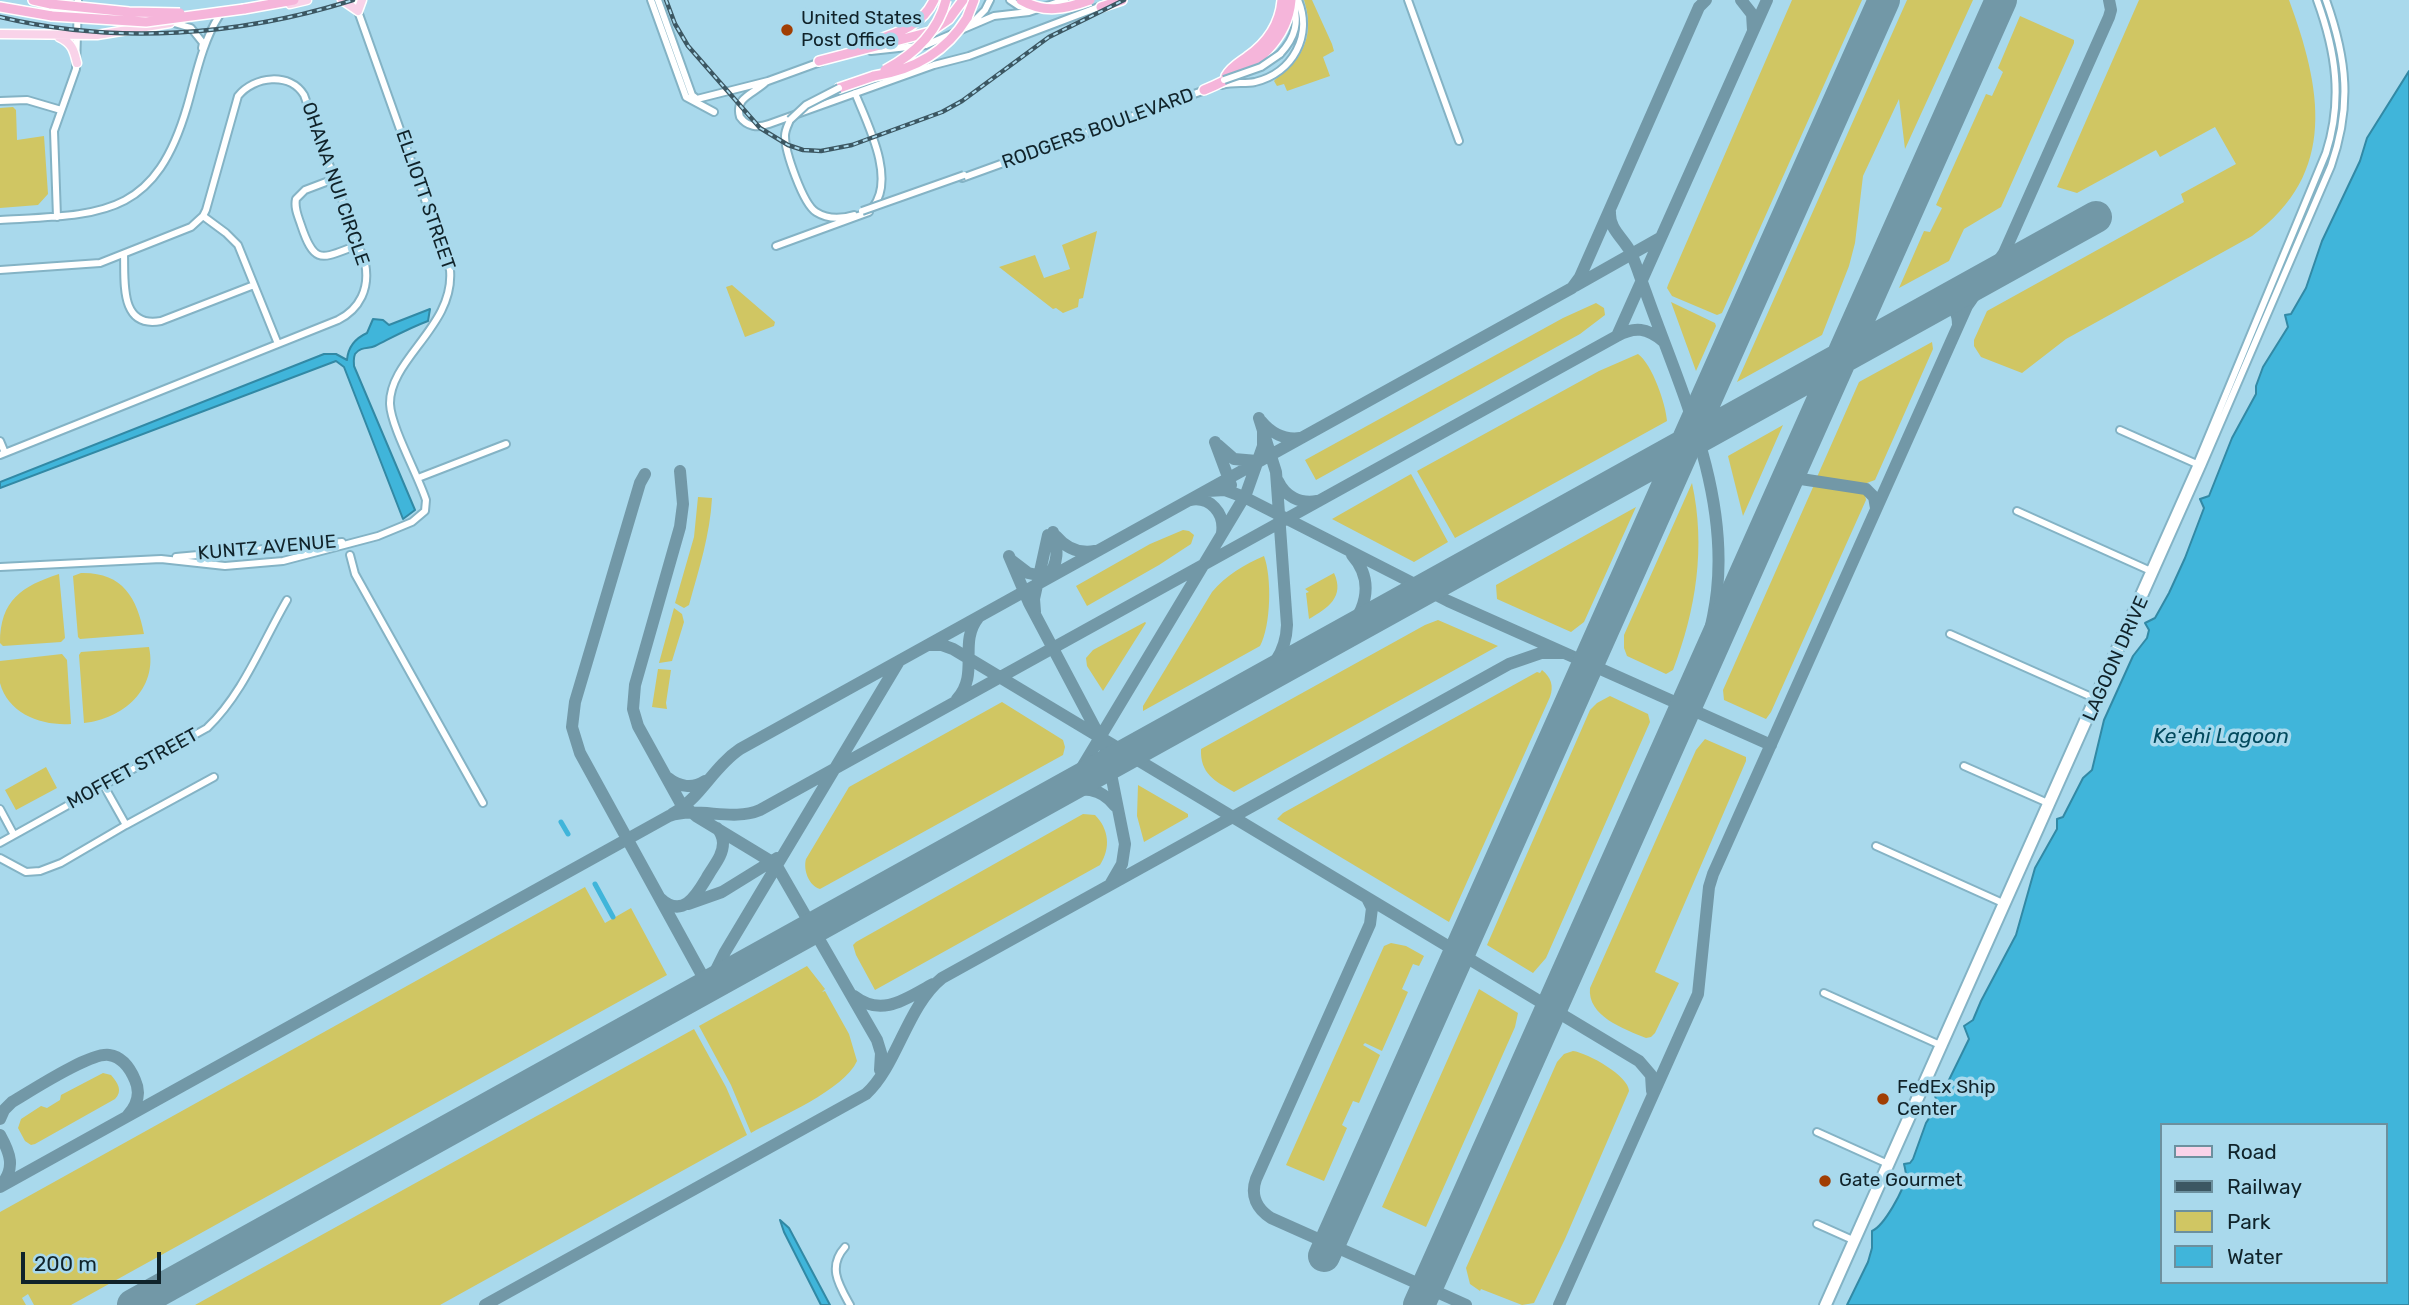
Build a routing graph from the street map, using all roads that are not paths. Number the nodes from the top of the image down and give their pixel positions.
1 (33, 0) edge
2 (78, 0) edge
3 (294, 0) edge
4 (307, 0) edge
5 (342, 0) edge
6 (354, 0) edge
7 (362, 0) edge
8 (651, 0) edge
9 (658, 0) edge
10 (934, 0) edge
11 (946, 0) edge
12 (963, 0) edge
13 (974, 0) edge
14 (990, 0) edge
15 (1010, 0) edge
16 (1021, 0) edge
17 (1064, 0) edge
18 (1090, 0) edge
19 (1116, 0) edge
20 (1122, 0) edge
21 (1282, 0) edge
22 (1294, 0) edge
23 (1408, 0) edge
24 (2329, 1) edge
25 (2318, 3) edge
26 (0, 7) edge
27 (1101, 7) junction
28 (244, 9) junction
29 (1035, 10) junction
30 (358, 11) junction
31 (219, 16) junction
32 (172, 22) junction
33 (1053, 26) junction
34 (967, 27) junction
35 (0, 33) edge
36 (57, 36) junction
37 (79, 36) junction
38 (201, 57) junction
39 (819, 61) junction
40 (77, 63) junction
41 (874, 76) junction
42 (1223, 80) junction
43 (684, 81) junction
44 (768, 81) junction
45 (839, 88) joint
46 (1204, 90) junction
47 (855, 93) junction
48 (0, 101) edge
49 (61, 110) junction
50 (714, 112) dead end
51 (1459, 141) dead end
52 (334, 179) junction
53 (869, 212) junction
54 (203, 216) junction
55 (57, 217) junction
56 (0, 220) edge
57 (358, 245) junction
58 (776, 246) dead end
59 (124, 254) junction
60 (0, 270) edge
61 (254, 285) junction
62 (278, 344) junction
63 (2120, 430) dead end
64 (0, 441) edge
65 (506, 443) dead end
66 (3, 454) edge
67 (2200, 466) junction
68 (418, 478) junction
69 (2017, 511) dead end
70 (349, 542) junction
71 (350, 555) dead end
72 (167, 558) junction
73 (0, 567) edge
74 (2152, 571) junction
75 (286, 600) dead end
76 (1950, 634) dead end
77 (2096, 699) junction
78 (1964, 766) dead end
79 (214, 777) dead end
80 (104, 786) junction
81 (483, 803) dead end
82 (2049, 804) junction
83 (0, 809) edge
84 (125, 825) junction
85 (14, 835) junction
86 (0, 843) edge
87 (1876, 846) dead end
88 (0, 858) edge
89 (2004, 904) junction
90 (1824, 993) dead end
91 (1941, 1046) junction
92 (1817, 1132) dead end
93 (1888, 1164) junction
94 (1817, 1224) dead end
95 (1854, 1240) junction
96 (845, 1247) dead end
97 (850, 1305) edge
98 (1823, 1305) edge
99 (1828, 1305) edge

1 - 28 highway, bridge
2 - 37 street
3 - 28 highway
4 - 31 main road
5 - 30 main road
6 - 30 street, ELLIOTT STREET
7 - 30 main road
8 - 43 street
9 - 43 street
10 - 39 highway
11 - 41 highway, bridge
12 - 39 highway
13 - 41 highway, bridge
14 - 34 street
15 - 29 street
16 - 18 highway, bridge
17 - 29 street
17 - 33 street
19 - 27 street
20 - 27 highway
21 - 42 highway
22 - 42 street, bridge
22 - 46 highway
22 - 46 street, RODGERS BOULEVARD
23 - 51 street
24 - 25 street
24 - 67 street, LAGOON DRIVE
25 - 67 street, LAGOON DRIVE
26 - 28 highway, bridge
27 - 33 street
29 - 34 street
30 - 68 street, ELLIOTT STREET
31 - 32 main road
31 - 38 street
32 - 37 main road
32 - 38 street
33 - 47 street
34 - 39 street
35 - 36 main road
36 - 37 main road
36 - 40 main road
37 - 40 street
38 - 55 street
39 - 44 street
40 - 49 street
41 - 45 highway
42 - 45 street, bridge
43 - 44 street
43 - 50 street
44 - 47 street
46 - 53 street, RODGERS BOULEVARD
47 - 53 street
48 - 49 street
49 - 55 street
52 - 54 street, OHANA NUI CIRCLE
52 - 57 street, OHANA NUI CIRCLE
52 - 57 street
53 - 58 street, RODGERS BOULEVARD
54 - 59 street
54 - 61 street
55 - 56 street
57 - 62 street, OHANA NUI CIRCLE
59 - 60 street
59 - 61 street
61 - 62 street
62 - 66 street, OHANA NUI CIRCLE
63 - 67 street
64 - 66 street
65 - 68 street
67 - 74 street, LAGOON DRIVE
68 - 70 street, ELLIOTT STREET
69 - 74 street
70 - 72 street, KUNTZ AVENUE
70 - 72 street, KUNTZ AVENUE
71 - 81 street
72 - 73 street, KUNTZ AVENUE
74 - 77 street, LAGOON DRIVE
75 - 80 street, MOFFET STREET
76 - 77 street
77 - 82 street, LAGOON DRIVE
78 - 82 street
79 - 84 street
80 - 84 street
80 - 85 street, MOFFET STREET
82 - 89 street, LAGOON DRIVE
83 - 85 street
84 - 88 street
85 - 86 street, MOFFET STREET
87 - 89 street
89 - 91 street, LAGOON DRIVE
90 - 91 street
91 - 93 street, LAGOON DRIVE
92 - 93 street
93 - 95 street, LAGOON DRIVE
94 - 95 street
95 - 98 street, LAGOON DRIVE
95 - 99 street, LAGOON DRIVE
96 - 97 street

